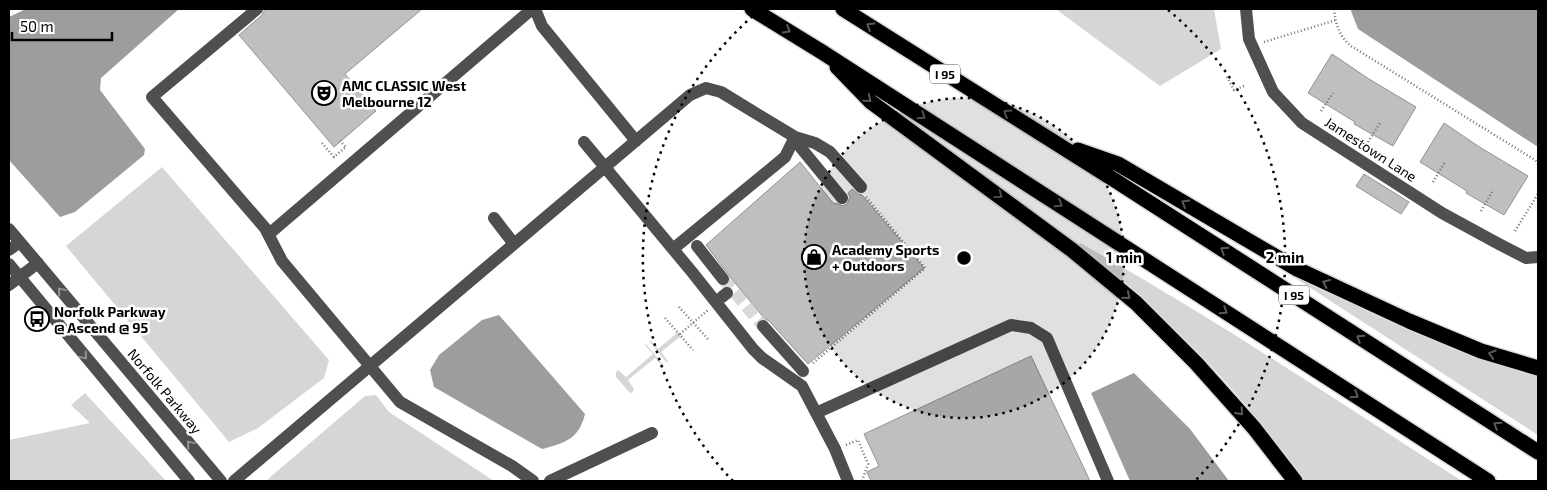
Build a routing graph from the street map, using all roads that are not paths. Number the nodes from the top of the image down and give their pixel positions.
1 (257, 9) edge
2 (534, 9) edge
3 (752, 9) edge
4 (843, 9) edge
5 (1246, 9) edge
6 (822, 52) junction
7 (795, 137) junction
8 (1048, 139) junction
9 (636, 141) junction
10 (584, 142) dead end
11 (604, 168) junction
12 (861, 187) road end
13 (842, 198) dead end
14 (494, 218) dead end
15 (9, 229) edge
16 (269, 234) junction
17 (20, 242) junction
18 (514, 244) junction
19 (697, 246) dead end
20 (673, 249) junction
21 (9, 250) edge
22 (1538, 256) edge
23 (9, 264) edge
24 (38, 264) junction
25 (20, 278) junction
26 (722, 278) tunnel mouth
27 (9, 286) edge
28 (763, 326) tunnel mouth
29 (370, 366) junction
30 (1538, 368) edge
31 (804, 372) road end
32 (816, 413) junction
33 (652, 433) dead end
34 (1538, 452) edge
35 (189, 481) edge
36 (221, 481) edge
37 (234, 481) edge
38 (534, 481) edge
39 (550, 481) edge
40 (848, 481) edge
41 (1108, 481) edge
42 (1294, 481) edge
43 (1488, 481) edge

1 - 16 street
2 - 9 street
2 - 16 street
3 -> 6 highway
8 -> 4 highway, I 95
5 - 22 street, Jamestown Lane
6 -> 42 highway
6 -> 43 highway
7 - 9 street
7 - 12 street
7 - 13 street
7 - 20 street
30 -> 8 highway
34 -> 8 highway, I 95
9 - 11 street
10 - 11 street
11 - 18 street
11 - 20 street
14 - 18 street
15 - 17 street, Norfolk Parkway
16 - 29 street
17 - 21 street
17 - 24 street, Norfolk Parkway
18 - 29 street
19 - 26 street
20 - 32 street
23 - 25 street
24 - 25 street
36 -> 24 street, Norfolk Parkway
25 - 27 street
25 -> 35 street
28 - 31 street
29 - 37 street
29 - 38 street
32 - 40 street
32 - 41 street
33 - 39 street

